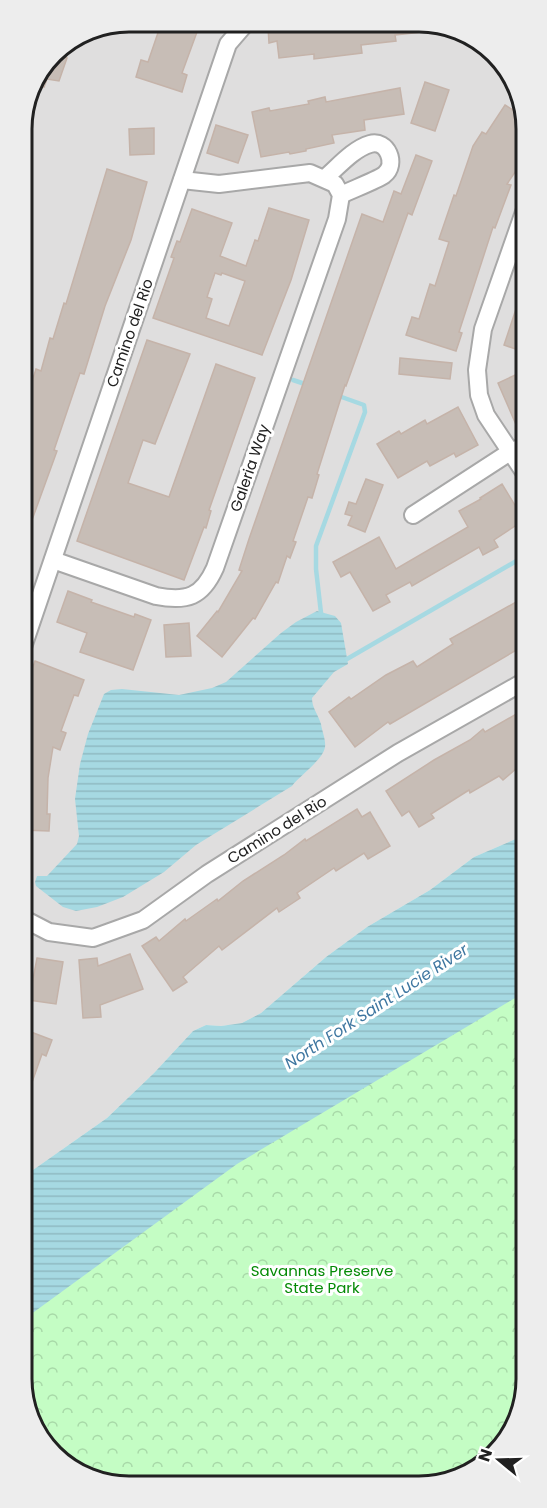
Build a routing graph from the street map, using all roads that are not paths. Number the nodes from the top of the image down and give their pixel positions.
1 (238, 32) edge
2 (325, 178) junction
3 (182, 180) junction
4 (341, 195) junction
5 (516, 235) edge
6 (516, 447) edge
7 (516, 450) edge
8 (412, 515) dead end
9 (53, 560) junction
10 (32, 621) edge
11 (516, 686) edge
12 (32, 923) edge

1 - 3 street, Camino del Rio
2 - 3 street
2 - 4 street
2 - 4 street
3 - 9 street, Camino del Rio
4 - 9 street, Galeria Way
5 - 6 street
7 - 8 street
9 - 10 street, Camino del Rio
11 - 12 street, Camino del Rio

